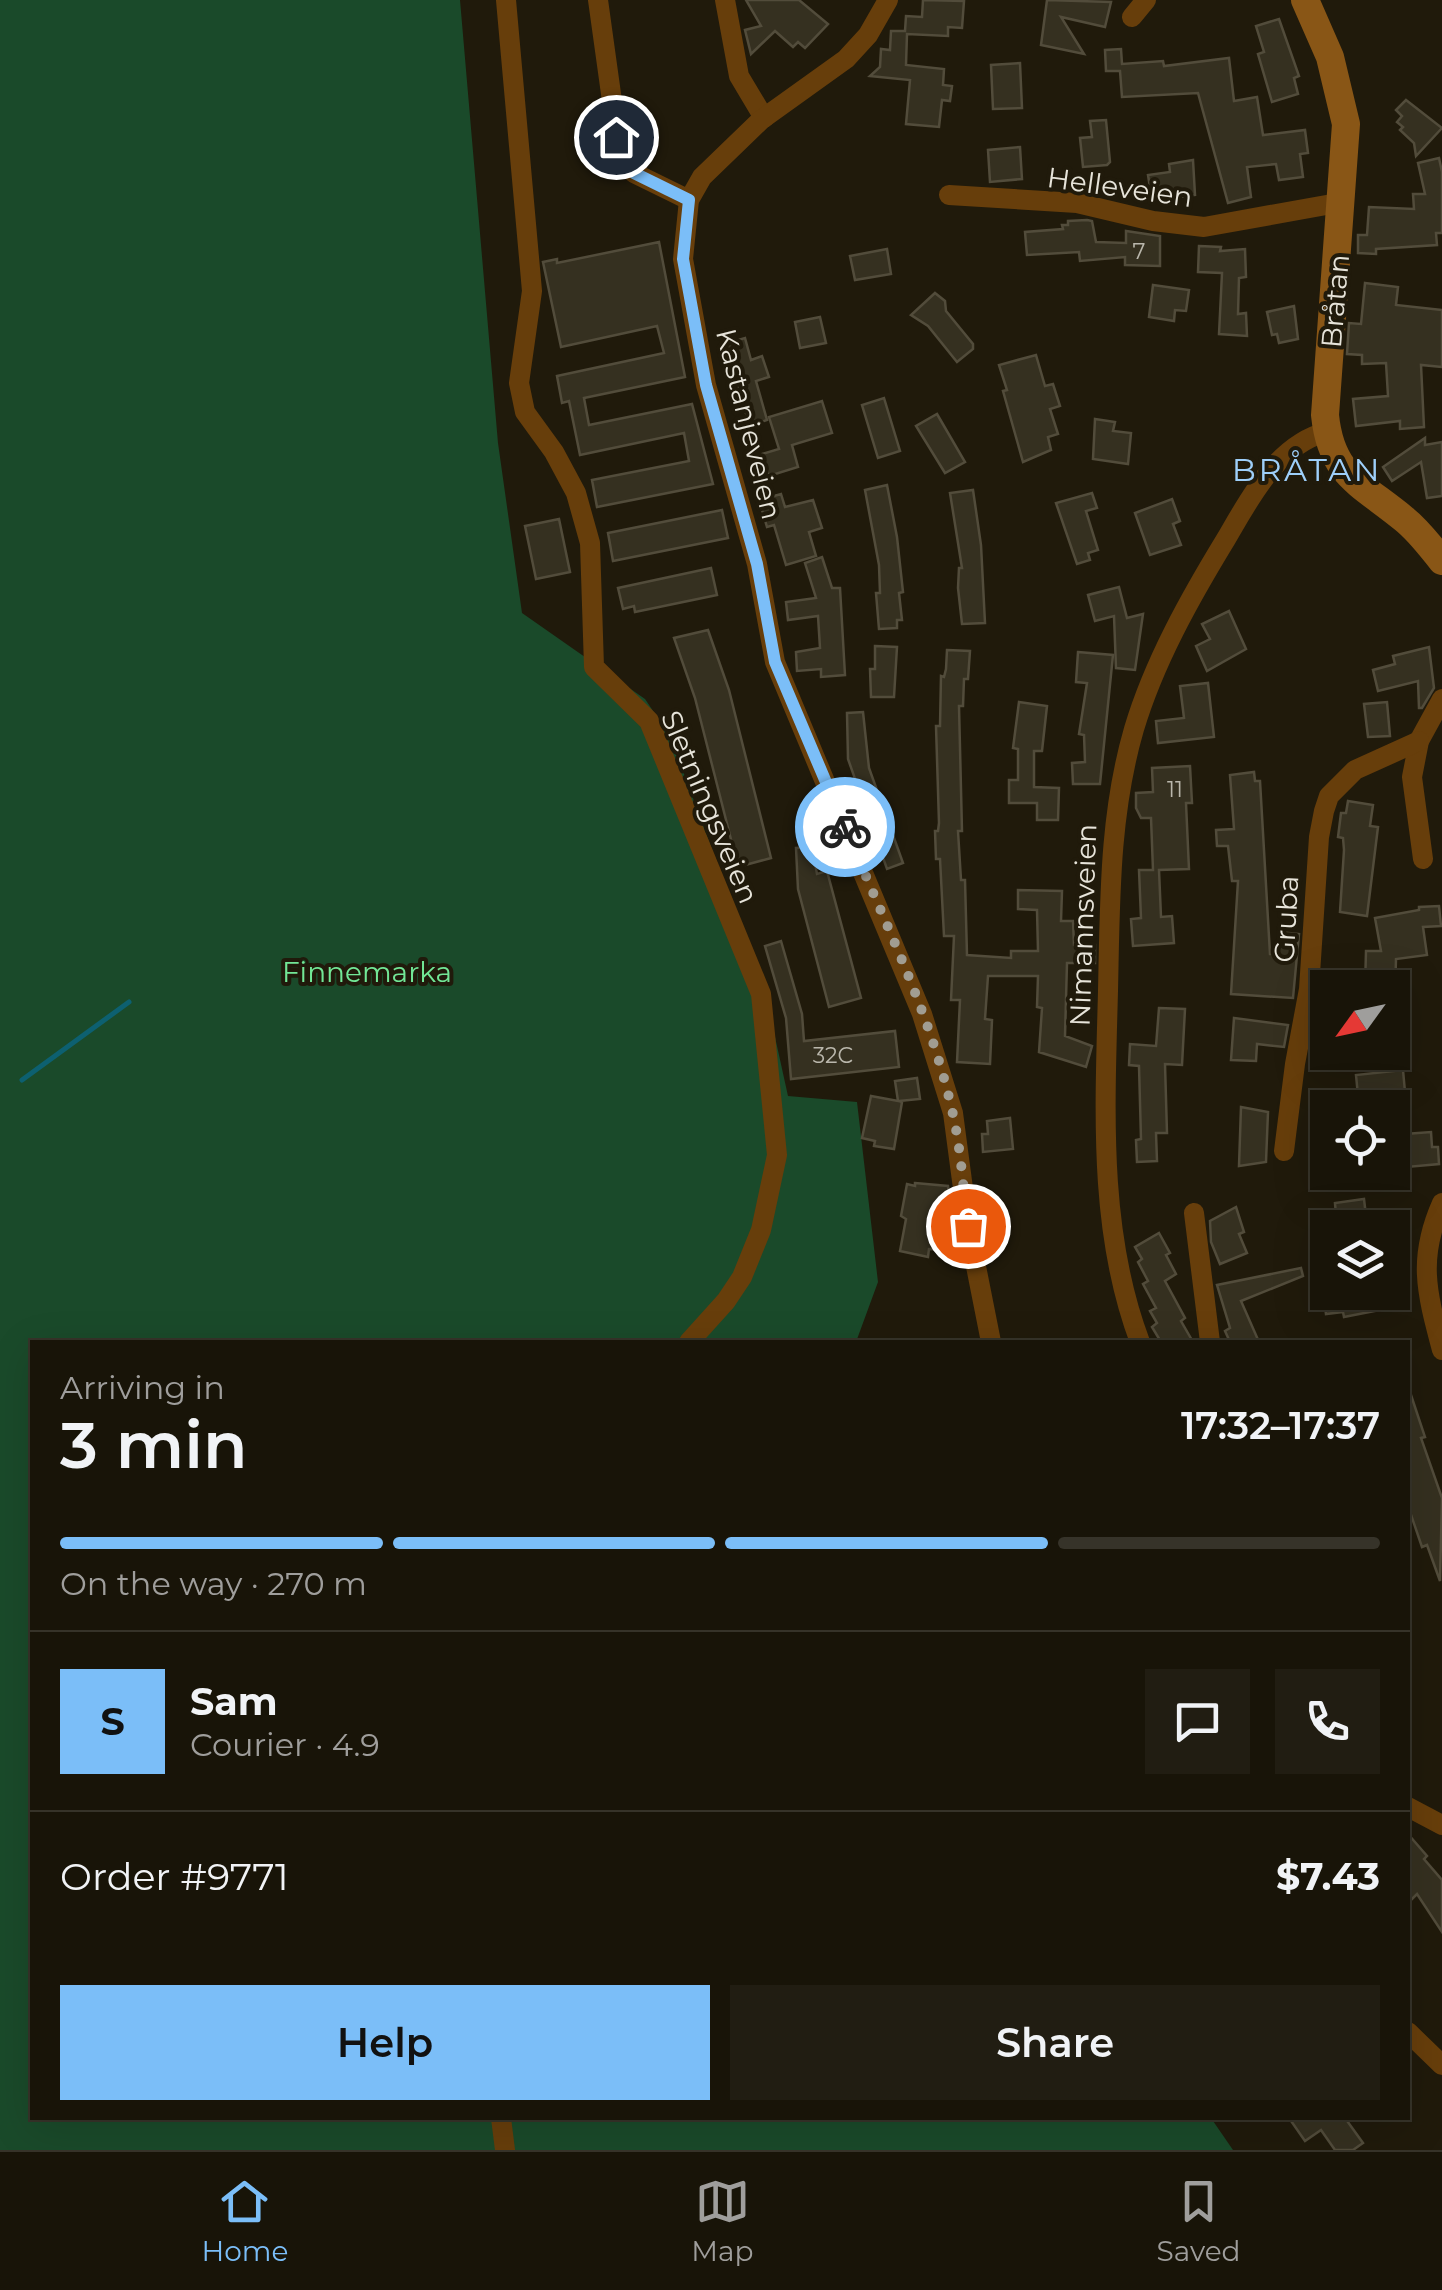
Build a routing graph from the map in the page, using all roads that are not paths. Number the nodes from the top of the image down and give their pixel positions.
1 (506, 0) edge
2 (598, 0) edge
3 (724, 0) edge
4 (888, 0) edge
5 (1146, 0) edge
6 (1304, 0) edge
7 (1132, 17) dead end
8 (764, 118) junction
9 (948, 195) dead end
10 (689, 200) junction
11 (1342, 202) junction
12 (1326, 432) junction
13 (1442, 560) edge
14 (1442, 698) edge
15 (1419, 742) junction
16 (1423, 859) dead end
17 (1284, 1152) dead end
18 (1442, 1203) edge
19 (1194, 1214) dead end
20 (691, 1340) edge
21 (991, 1340) edge
22 (1139, 1340) edge
23 (1210, 1340) edge
24 (1442, 1350) edge
25 (1410, 1808) edge
26 (1442, 1825) edge
27 (1410, 2034) edge
28 (1442, 2065) edge
29 (501, 2120) edge
30 (505, 2150) edge

1 - 20 street, Sletningsveien
2 - 10 street
3 - 8 street
4 - 8 street
5 - 7 street
6 - 11 main road, Bråtan
8 - 10 street
9 - 11 street, Helleveien
10 - 21 street, Kastanjeveien
11 - 12 main road, Bråtan
12 - 13 main road, Bråtan
12 - 22 street, Nimannsveien
14 - 15 street
15 - 16 street
15 - 17 street, Gruba
18 - 24 street
19 - 23 street
25 - 26 street
27 - 28 street
29 - 30 street

